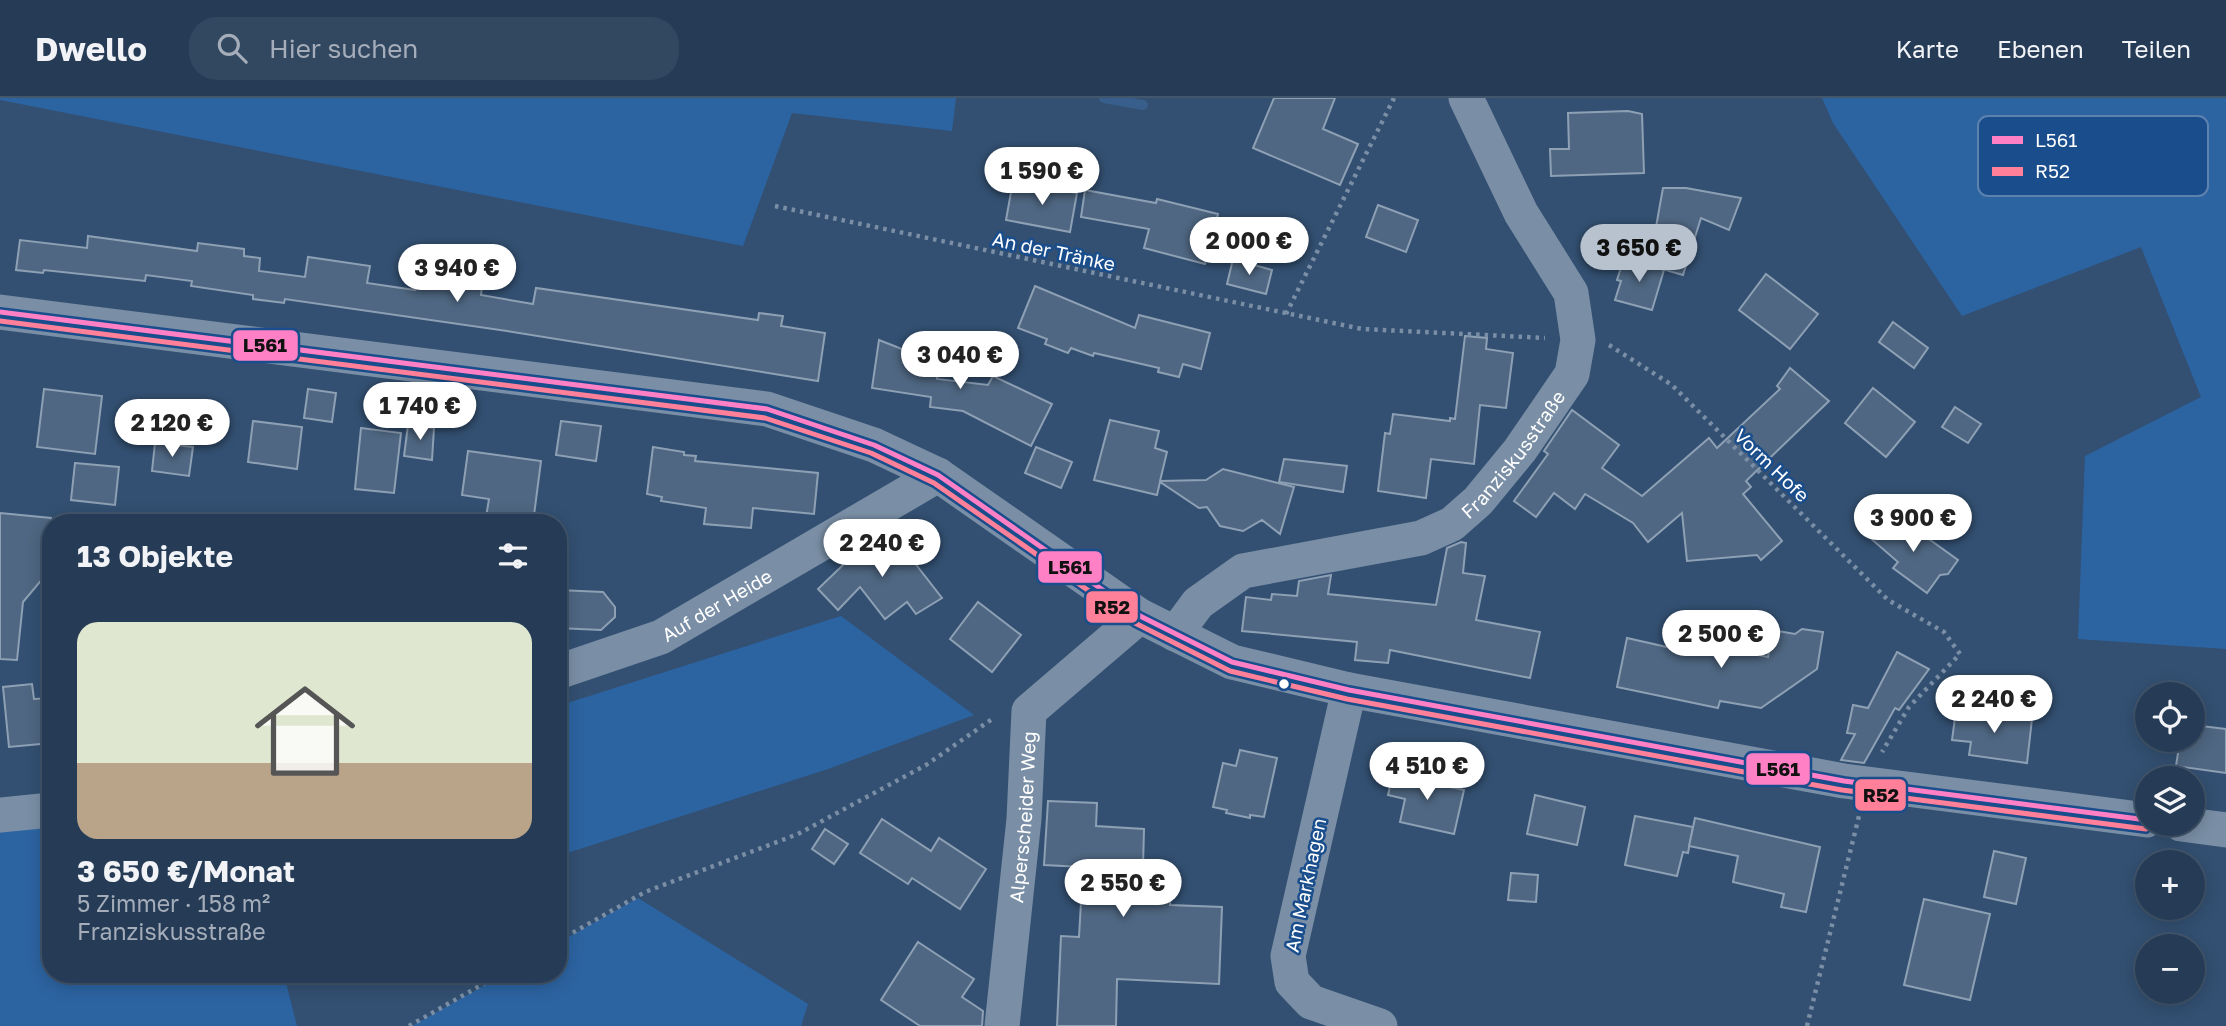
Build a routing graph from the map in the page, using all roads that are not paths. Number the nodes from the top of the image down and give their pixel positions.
1 (1466, 98) edge
2 (0, 312) edge
3 (938, 475) junction
4 (1140, 616) junction
5 (1175, 634) junction
6 (567, 670) edge
7 (1349, 690) junction
8 (42, 811) edge
9 (0, 815) edge
10 (2135, 818) edge
11 (2205, 827) edge
12 (2226, 830) edge
13 (1002, 1026) edge
14 (1380, 1026) edge

1 - 5 street, Franziskusstraße
2 - 3 street
3 - 4 street
3 - 6 street, Auf der Heide
4 - 5 street
4 - 13 street, Alperscheider Weg
5 - 7 street
7 - 10 street
7 - 14 street, Am Markhagen
8 - 9 street
11 - 12 street

